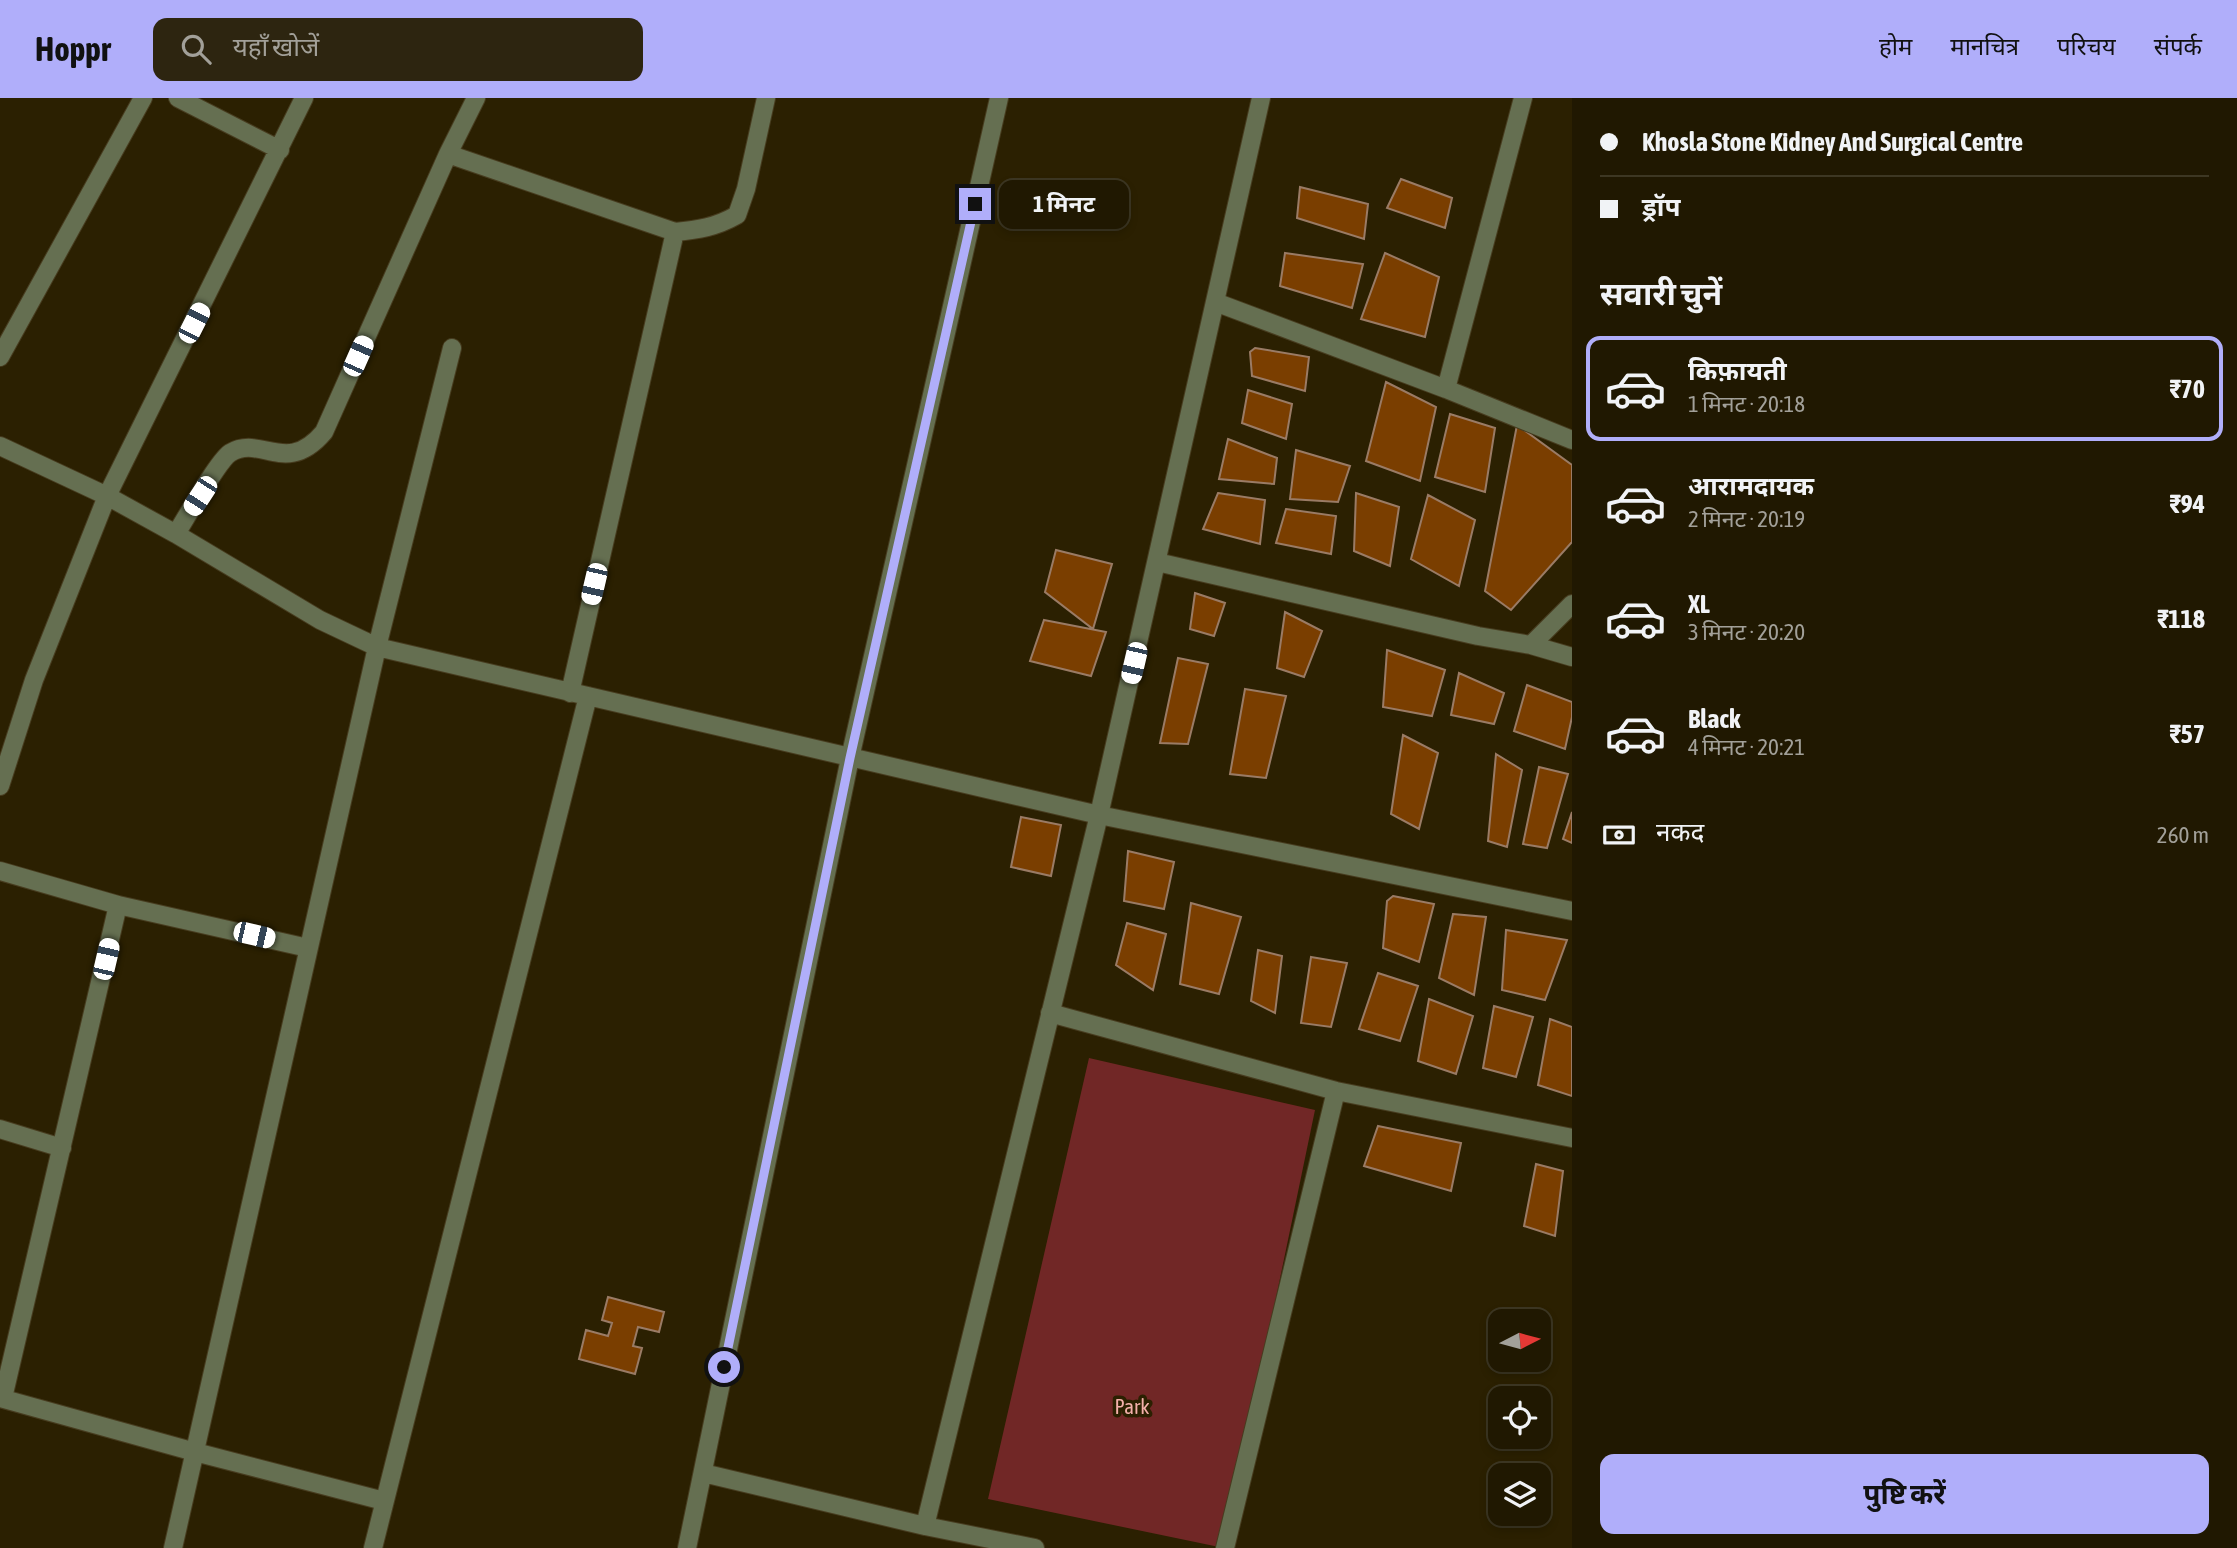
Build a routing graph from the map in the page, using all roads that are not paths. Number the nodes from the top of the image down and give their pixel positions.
1 (143, 98) edge
2 (178, 98) edge
3 (304, 98) edge
4 (476, 98) edge
5 (766, 98) edge
6 (999, 98) edge
7 (1261, 98) edge
8 (1523, 98) edge
9 (280, 150) junction
10 (448, 154) junction
11 (675, 232) junction
12 (1215, 302) junction
13 (452, 348) dead end
14 (0, 357) edge
15 (1446, 389) junction
16 (1572, 440) edge
17 (0, 446) edge
18 (107, 496) junction
19 (176, 534) junction
20 (1157, 562) junction
21 (1572, 604) edge
22 (1531, 645) junction
23 (377, 647) junction
24 (1572, 657) edge
25 (570, 693) junction
26 (588, 696) junction
27 (850, 758) junction
28 (0, 786) edge
29 (1099, 815) junction
30 (0, 871) edge
31 (118, 905) junction
32 (1572, 911) edge
33 (308, 947) junction
34 (1050, 1013) junction
35 (1336, 1091) junction
36 (0, 1129) edge
37 (1572, 1138) edge
38 (62, 1147) junction
39 (1, 1398) edge
40 (195, 1452) junction
41 (702, 1474) junction
42 (384, 1501) junction
43 (925, 1526) junction
44 (173, 1548) edge
45 (373, 1548) edge
46 (687, 1548) edge
47 (1035, 1548) edge
48 (1226, 1548) edge

1 - 14 street
2 - 9 street
3 - 9 street
4 - 10 street
5 - 11 street
6 - 27 street
7 - 12 street
8 - 15 street
9 - 18 street
10 - 11 street
10 - 19 street
11 - 25 street
12 - 15 street
12 - 20 street
13 - 23 street
15 - 16 street
17 - 18 street
18 - 19 street
18 - 28 street
19 - 23 street
20 - 22 street
20 - 29 street
21 - 22 street
22 - 24 street
23 - 25 street
23 - 33 street
25 - 26 street
26 - 27 street
26 - 42 street
27 - 29 street
27 - 41 street
29 - 32 street
29 - 34 street
30 - 31 street
31 - 33 street
31 - 38 street
33 - 40 street
34 - 35 street
34 - 43 street
35 - 37 street
35 - 48 street
36 - 38 street
38 - 39 street
39 - 40 street
40 - 42 street
40 - 44 street
41 - 43 street
41 - 46 street
42 - 45 street
43 - 47 street

